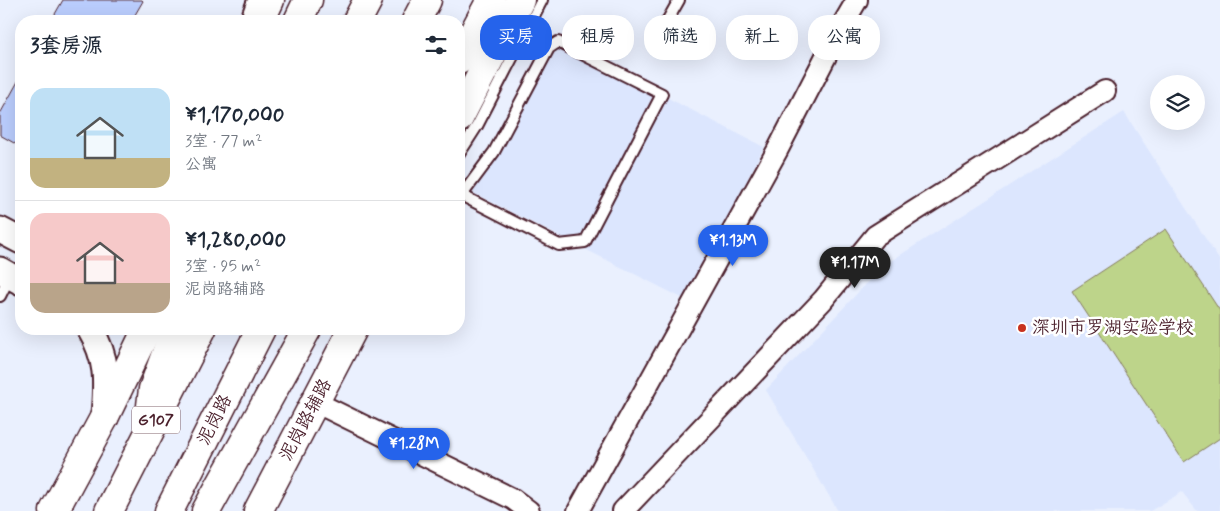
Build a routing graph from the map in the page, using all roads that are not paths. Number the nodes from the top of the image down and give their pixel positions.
1 (253, 0) edge
2 (270, 0) edge
3 (308, 0) edge
4 (368, 0) edge
5 (427, 0) edge
6 (491, 0) edge
7 (520, 0) edge
8 (542, 0) edge
9 (679, 0) edge
10 (857, 0) edge
11 (247, 15) edge
12 (263, 15) edge
13 (301, 15) edge
14 (360, 15) edge
15 (419, 15) edge
16 (671, 15) edge
17 (465, 49) edge
18 (1105, 91) dead end
19 (465, 106) edge
20 (465, 145) edge
21 (465, 189) edge
22 (465, 198) edge
23 (0, 230) edge
24 (15, 238) edge
25 (93, 335) edge
26 (130, 335) edge
27 (144, 335) edge
28 (173, 335) edge
29 (199, 335) edge
30 (258, 335) edge
31 (304, 335) edge
32 (330, 335) edge
33 (351, 335) edge
34 (315, 402) junction
35 (104, 418) junction
36 (148, 438) junction
37 (260, 507) edge
38 (54, 511) edge
39 (109, 511) edge
40 (169, 511) edge
41 (206, 511) edge
42 (529, 511) edge
43 (578, 511) edge
44 (623, 511) edge

1 - 11 lane
2 - 12 main road
3 - 13 main road
4 - 14 main road
5 - 15 main road
6 - 17 main road
7 - 19 main road
8 - 20 lane
9 - 16 lane
10 - 43 street
18 - 44 street
21 - 22 lane
23 - 24 street
25 - 35 street
26 - 35 main road
27 - 35 main road
28 - 36 main road
29 - 36 main road, G107
30 - 40 main road, 泥岗路 / G107
31 - 41 main road
32 - 37 main road
33 - 34 main road, 泥岗路辅路
34 - 37 main road, 泥岗路辅路
34 - 42 street
35 - 38 main road
36 - 39 main road, G107

